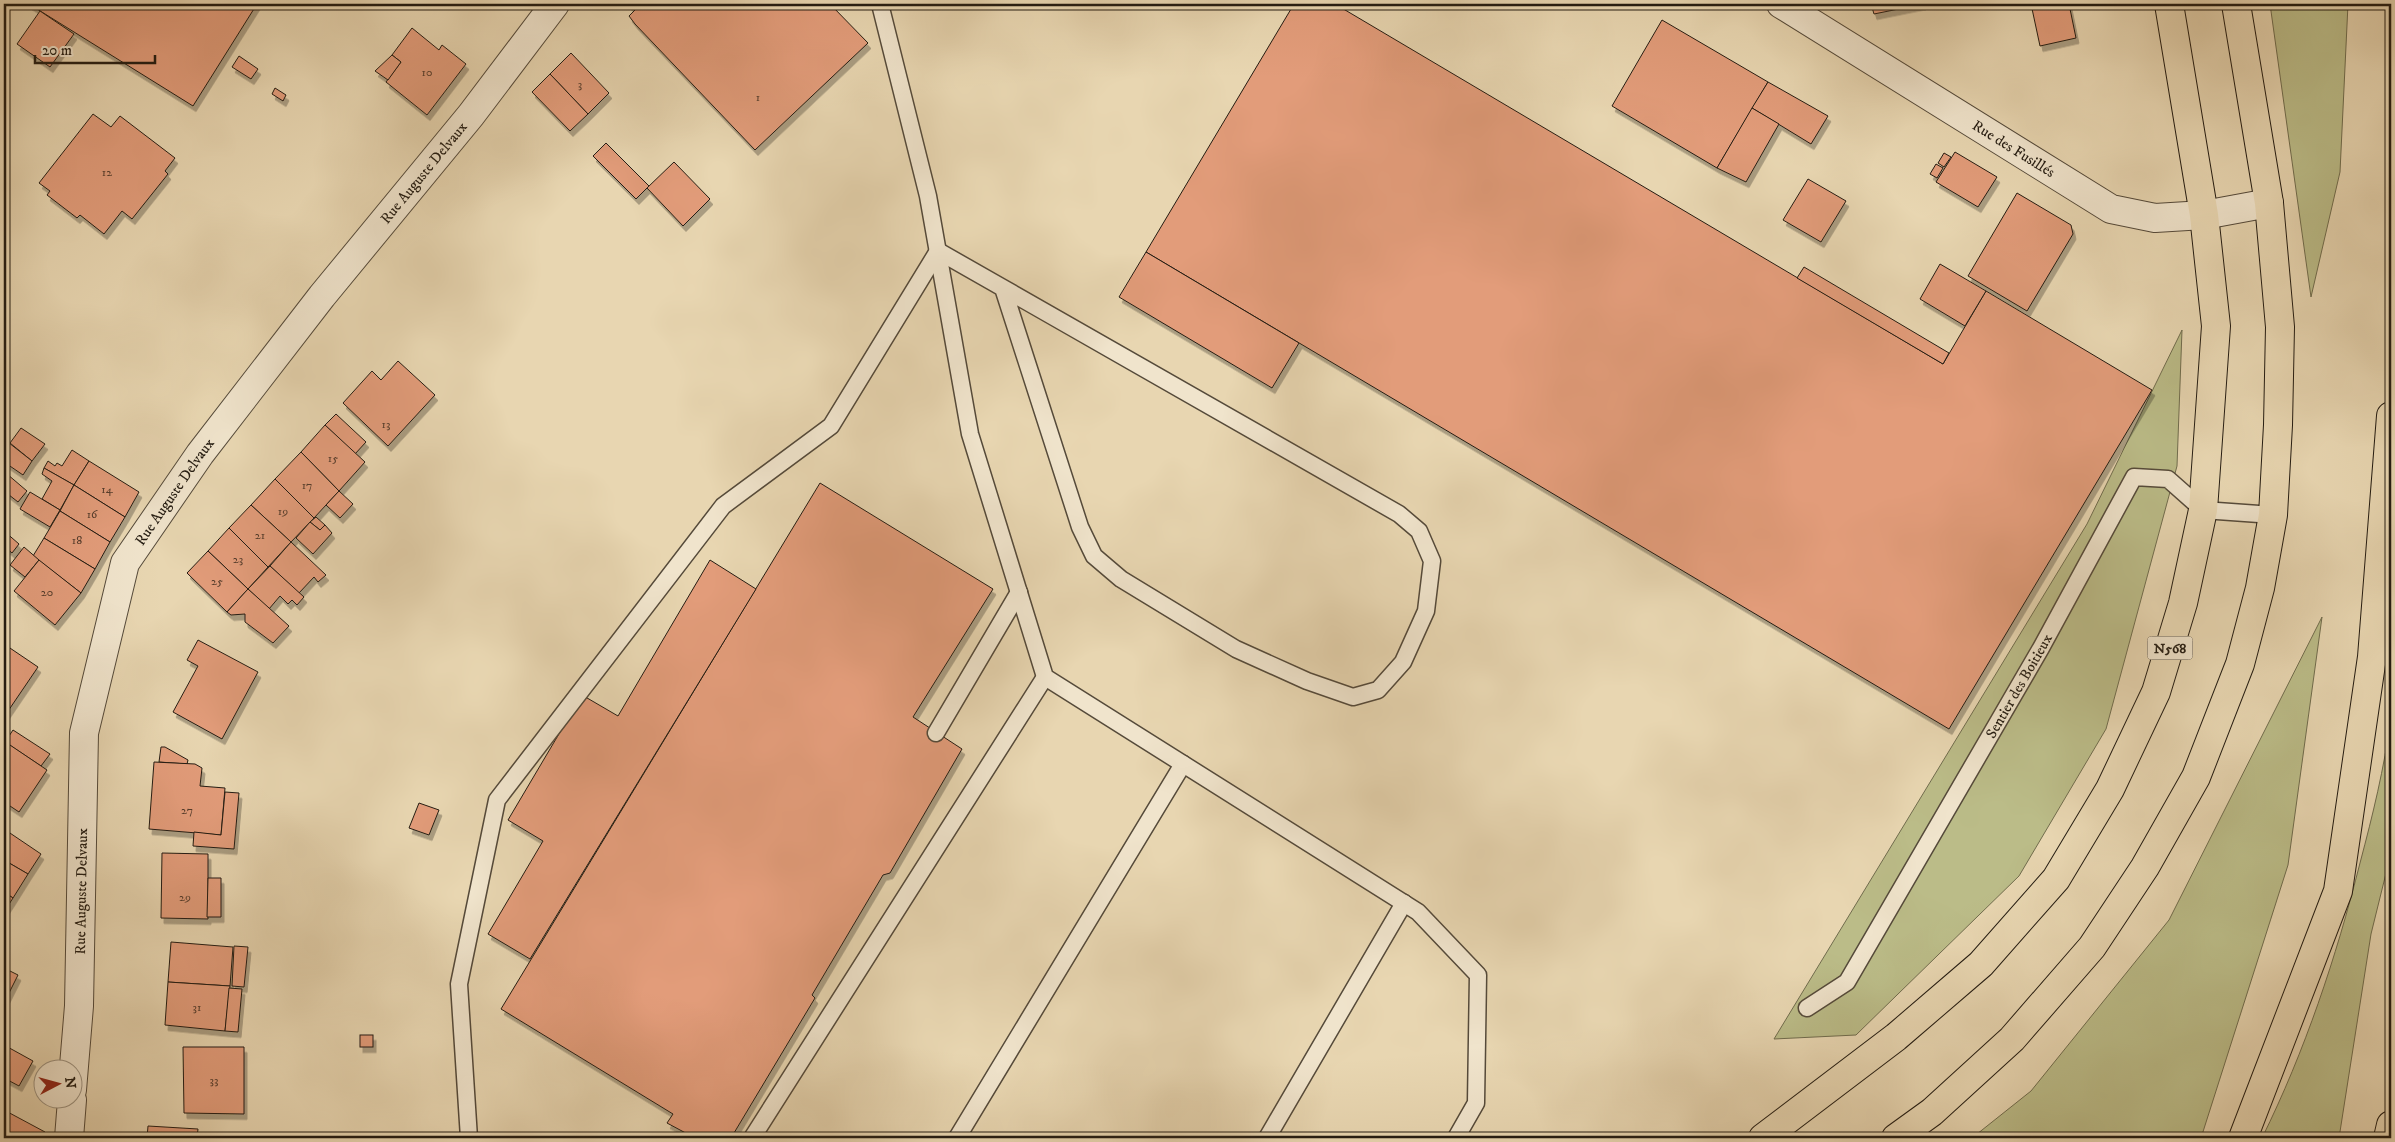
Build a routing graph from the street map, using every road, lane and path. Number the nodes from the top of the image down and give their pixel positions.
1 (555, 4) edge
2 (880, 4) edge
3 (1781, 4) edge
4 (2169, 4) edge
5 (2236, 4) edge
6 (2269, 203) junction
7 (2204, 215) junction
8 (938, 251) junction
9 (1003, 288) junction
10 (2391, 416) edge
11 (2203, 510) junction
12 (2273, 515) junction
13 (1019, 592) junction
14 (1045, 677) junction
15 (936, 733) dead end
16 (1183, 764) junction
17 (1404, 903) junction
18 (1807, 1008) dead end
19 (74, 1060) edge
20 (71, 1110) edge
21 (2391, 1125) edge
22 (69, 1138) edge
23 (469, 1138) edge
24 (752, 1138) edge
25 (956, 1138) edge
26 (1267, 1138) edge
27 (1456, 1138) edge
28 (1763, 1138) edge
29 (1896, 1138) edge
30 (2243, 1138) edge
31 (2388, 1138) edge

1 - 19 street, Rue Auguste Delvaux
2 - 8 lane
3 - 7 street, Rue des Fusillés
4 - 7 highway, N568
5 - 6 highway
6 - 7 street, Rue des Fusillés
6 - 12 highway
7 - 11 highway, N568
8 - 9 lane
8 - 13 lane
8 - 23 lane
9 - 9 lane
10 - 30 highway
11 - 12 lane
11 - 18 lane, Sentier des Boitieux
11 - 28 highway, N568
12 - 29 highway
13 - 14 lane
13 - 15 lane
14 - 16 lane
14 - 24 lane
16 - 17 lane
16 - 25 lane
17 - 26 lane
17 - 27 lane
20 - 22 street
21 - 31 highway

